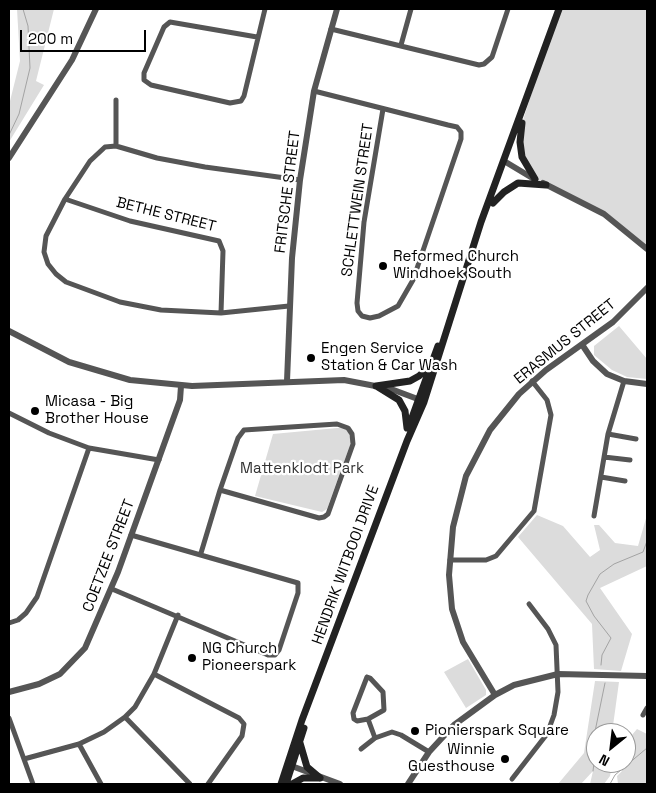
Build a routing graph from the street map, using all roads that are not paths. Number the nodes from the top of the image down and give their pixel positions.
1 (96, 9) edge
2 (265, 9) edge
3 (337, 9) edge
4 (411, 9) edge
5 (508, 9) edge
6 (559, 9) edge
7 (331, 28) junction
8 (257, 37) junction
9 (401, 46) junction
10 (535, 76) junction
11 (314, 91) junction
12 (116, 100) dead end
13 (383, 108) junction
14 (522, 122) junction
15 (116, 146) junction
16 (9, 158) edge
17 (506, 163) junction
18 (535, 179) junction
19 (300, 180) junction
20 (546, 185) junction
21 (65, 199) junction
22 (493, 203) junction
23 (480, 232) junction
24 (647, 249) edge
25 (647, 288) edge
26 (290, 306) junction
27 (221, 313) junction
28 (9, 331) edge
29 (445, 333) junction
30 (583, 346) junction
31 (431, 365) junction
32 (287, 381) junction
33 (532, 381) junction
34 (624, 381) junction
35 (647, 384) edge
36 (166, 385) junction
37 (181, 386) junction
38 (192, 386) junction
39 (376, 386) junction
40 (180, 400) junction
41 (422, 401) junction
42 (9, 412) edge
43 (408, 431) junction
44 (608, 434) junction
45 (636, 438) dead end
46 (407, 441) junction
47 (89, 448) junction
48 (604, 457) junction
49 (158, 460) junction
50 (630, 460) dead end
51 (601, 477) junction
52 (625, 481) dead end
53 (220, 490) junction
54 (594, 516) dead end
55 (131, 535) junction
56 (201, 553) junction
57 (450, 560) junction
58 (112, 589) junction
59 (529, 604) dead end
60 (178, 615) junction
61 (9, 623) edge
62 (154, 674) junction
63 (558, 674) junction
64 (647, 676) edge
65 (9, 692) edge
66 (495, 695) junction
67 (312, 698) junction
68 (647, 708) edge
69 (643, 715) dead end
70 (125, 717) junction
71 (9, 718) edge
72 (368, 719) junction
73 (375, 738) junction
74 (300, 742) junction
75 (79, 744) junction
76 (361, 749) dead end
77 (429, 752) junction
78 (24, 759) junction
79 (290, 765) junction
80 (320, 778) junction
81 (512, 779) dead end
82 (33, 784) edge
83 (101, 784) edge
84 (190, 784) edge
85 (208, 784) edge
86 (281, 784) edge
87 (286, 784) edge
88 (292, 784) edge
89 (340, 784) edge
90 (408, 784) edge

1 - 16 street
2 - 8 street
3 - 7 street, FRITSCHE STREET
4 - 9 street
5 - 9 street
6 - 10 main road, HENDRIK WITBOOI DRIVE
7 - 9 street
7 - 11 street, FRITSCHE STREET
8 - 8 street
10 - 14 main road, HENDRIK WITBOOI DRIVE
10 - 17 main road, HENDRIK WITBOOI DRIVE
11 - 13 street, SCHLETTWEIN STREET
11 - 19 street, FRITSCHE STREET
12 - 15 street
13 - 13 street, SCHLETTWEIN STREET
14 - 17 main road, HENDRIK WITBOOI DRIVE
14 - 18 main road
15 - 19 street
15 - 21 street
17 - 18 street
17 - 22 main road, HENDRIK WITBOOI DRIVE
17 - 23 main road, HENDRIK WITBOOI DRIVE
18 - 20 street
19 - 26 street, FRITSCHE STREET
20 - 22 main road
20 - 24 street
21 - 27 street, BETHE STREET
21 - 27 street
22 - 23 main road, HENDRIK WITBOOI DRIVE
23 - 29 main road, HENDRIK WITBOOI DRIVE
25 - 30 street, ERASMUS STREET
26 - 27 street
26 - 32 street, FRITSCHE STREET
28 - 36 street
29 - 31 main road, HENDRIK WITBOOI DRIVE
29 - 41 main road, HENDRIK WITBOOI DRIVE
30 - 33 street, ERASMUS STREET
30 - 34 street
31 - 39 main road
31 - 41 main road, HENDRIK WITBOOI DRIVE
32 - 38 street
32 - 39 street
33 - 57 street, ERASMUS STREET
33 - 57 street
34 - 35 street
34 - 44 street
36 - 37 street
36 - 40 street
37 - 38 street
37 - 40 street, COETZEE STREET
38 - 40 street
39 - 41 street
39 - 43 main road
40 - 49 street, COETZEE STREET
41 - 43 main road, HENDRIK WITBOOI DRIVE
41 - 46 main road, HENDRIK WITBOOI DRIVE
42 - 47 street
43 - 46 main road, HENDRIK WITBOOI DRIVE
44 - 45 street
44 - 48 street
46 - 67 main road, HENDRIK WITBOOI DRIVE
47 - 49 street
47 - 61 street
48 - 50 street
48 - 51 street
49 - 55 street, COETZEE STREET
51 - 52 street
51 - 54 street
53 - 53 street
53 - 56 street
55 - 56 street
55 - 58 street, COETZEE STREET
56 - 60 street
57 - 66 street, ERASMUS STREET
58 - 60 street
58 - 65 street, COETZEE STREET
59 - 63 street
60 - 62 street
62 - 70 street
62 - 85 street
63 - 64 street
63 - 66 street
63 - 81 street
66 - 77 street
67 - 74 main road, HENDRIK WITBOOI DRIVE
67 - 79 main road, HENDRIK WITBOOI DRIVE
68 - 69 street
70 - 75 street
70 - 84 street
71 - 78 street
72 - 72 street
72 - 73 street
73 - 76 street
73 - 77 street
74 - 79 main road, HENDRIK WITBOOI DRIVE
74 - 80 main road
75 - 78 street
75 - 83 street
77 - 90 street
78 - 82 street
79 - 80 street
79 - 86 main road, HENDRIK WITBOOI DRIVE
79 - 87 main road, HENDRIK WITBOOI DRIVE
80 - 88 main road
80 - 89 street

